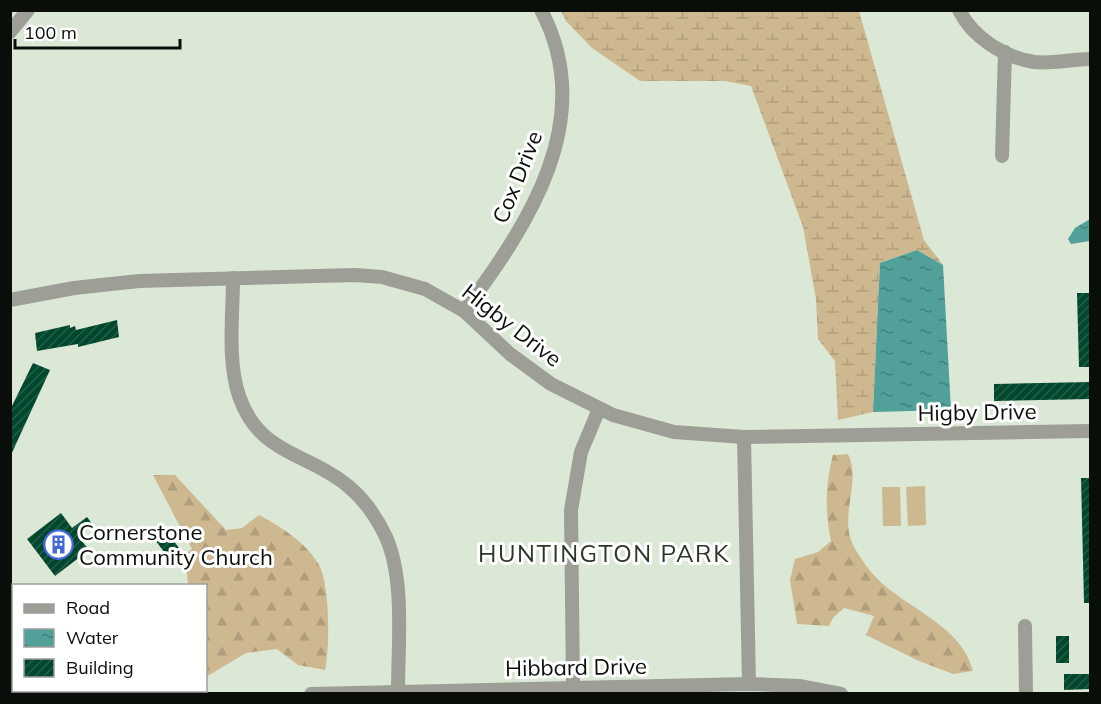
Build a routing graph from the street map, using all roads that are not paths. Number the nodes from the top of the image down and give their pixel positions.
1 (28, 10) edge
2 (541, 10) edge
3 (959, 10) edge
4 (10, 32) edge
5 (1005, 52) junction
6 (1090, 59) edge
7 (1002, 156) dead end
8 (233, 278) junction
9 (10, 300) edge
10 (464, 311) junction
11 (599, 409) junction
12 (1090, 431) edge
13 (744, 437) junction
14 (1025, 626) dead end
15 (749, 684) junction
16 (573, 688) junction
17 (398, 691) junction
18 (311, 693) edge
19 (841, 693) edge
20 (1026, 693) edge

1 - 4 street
2 - 10 street, Cox Drive
3 - 5 street
5 - 6 street
5 - 7 street
8 - 9 street, Higby Drive
8 - 10 street, Higby Drive
8 - 17 street
10 - 11 street, Higby Drive
11 - 13 street, Higby Drive
11 - 16 street
12 - 13 street, Higby Drive
13 - 15 street
14 - 20 street
15 - 16 street, Hibbard Drive
15 - 19 street, Hibbard Drive
16 - 17 street, Hibbard Drive
17 - 18 street, Hibbard Drive

